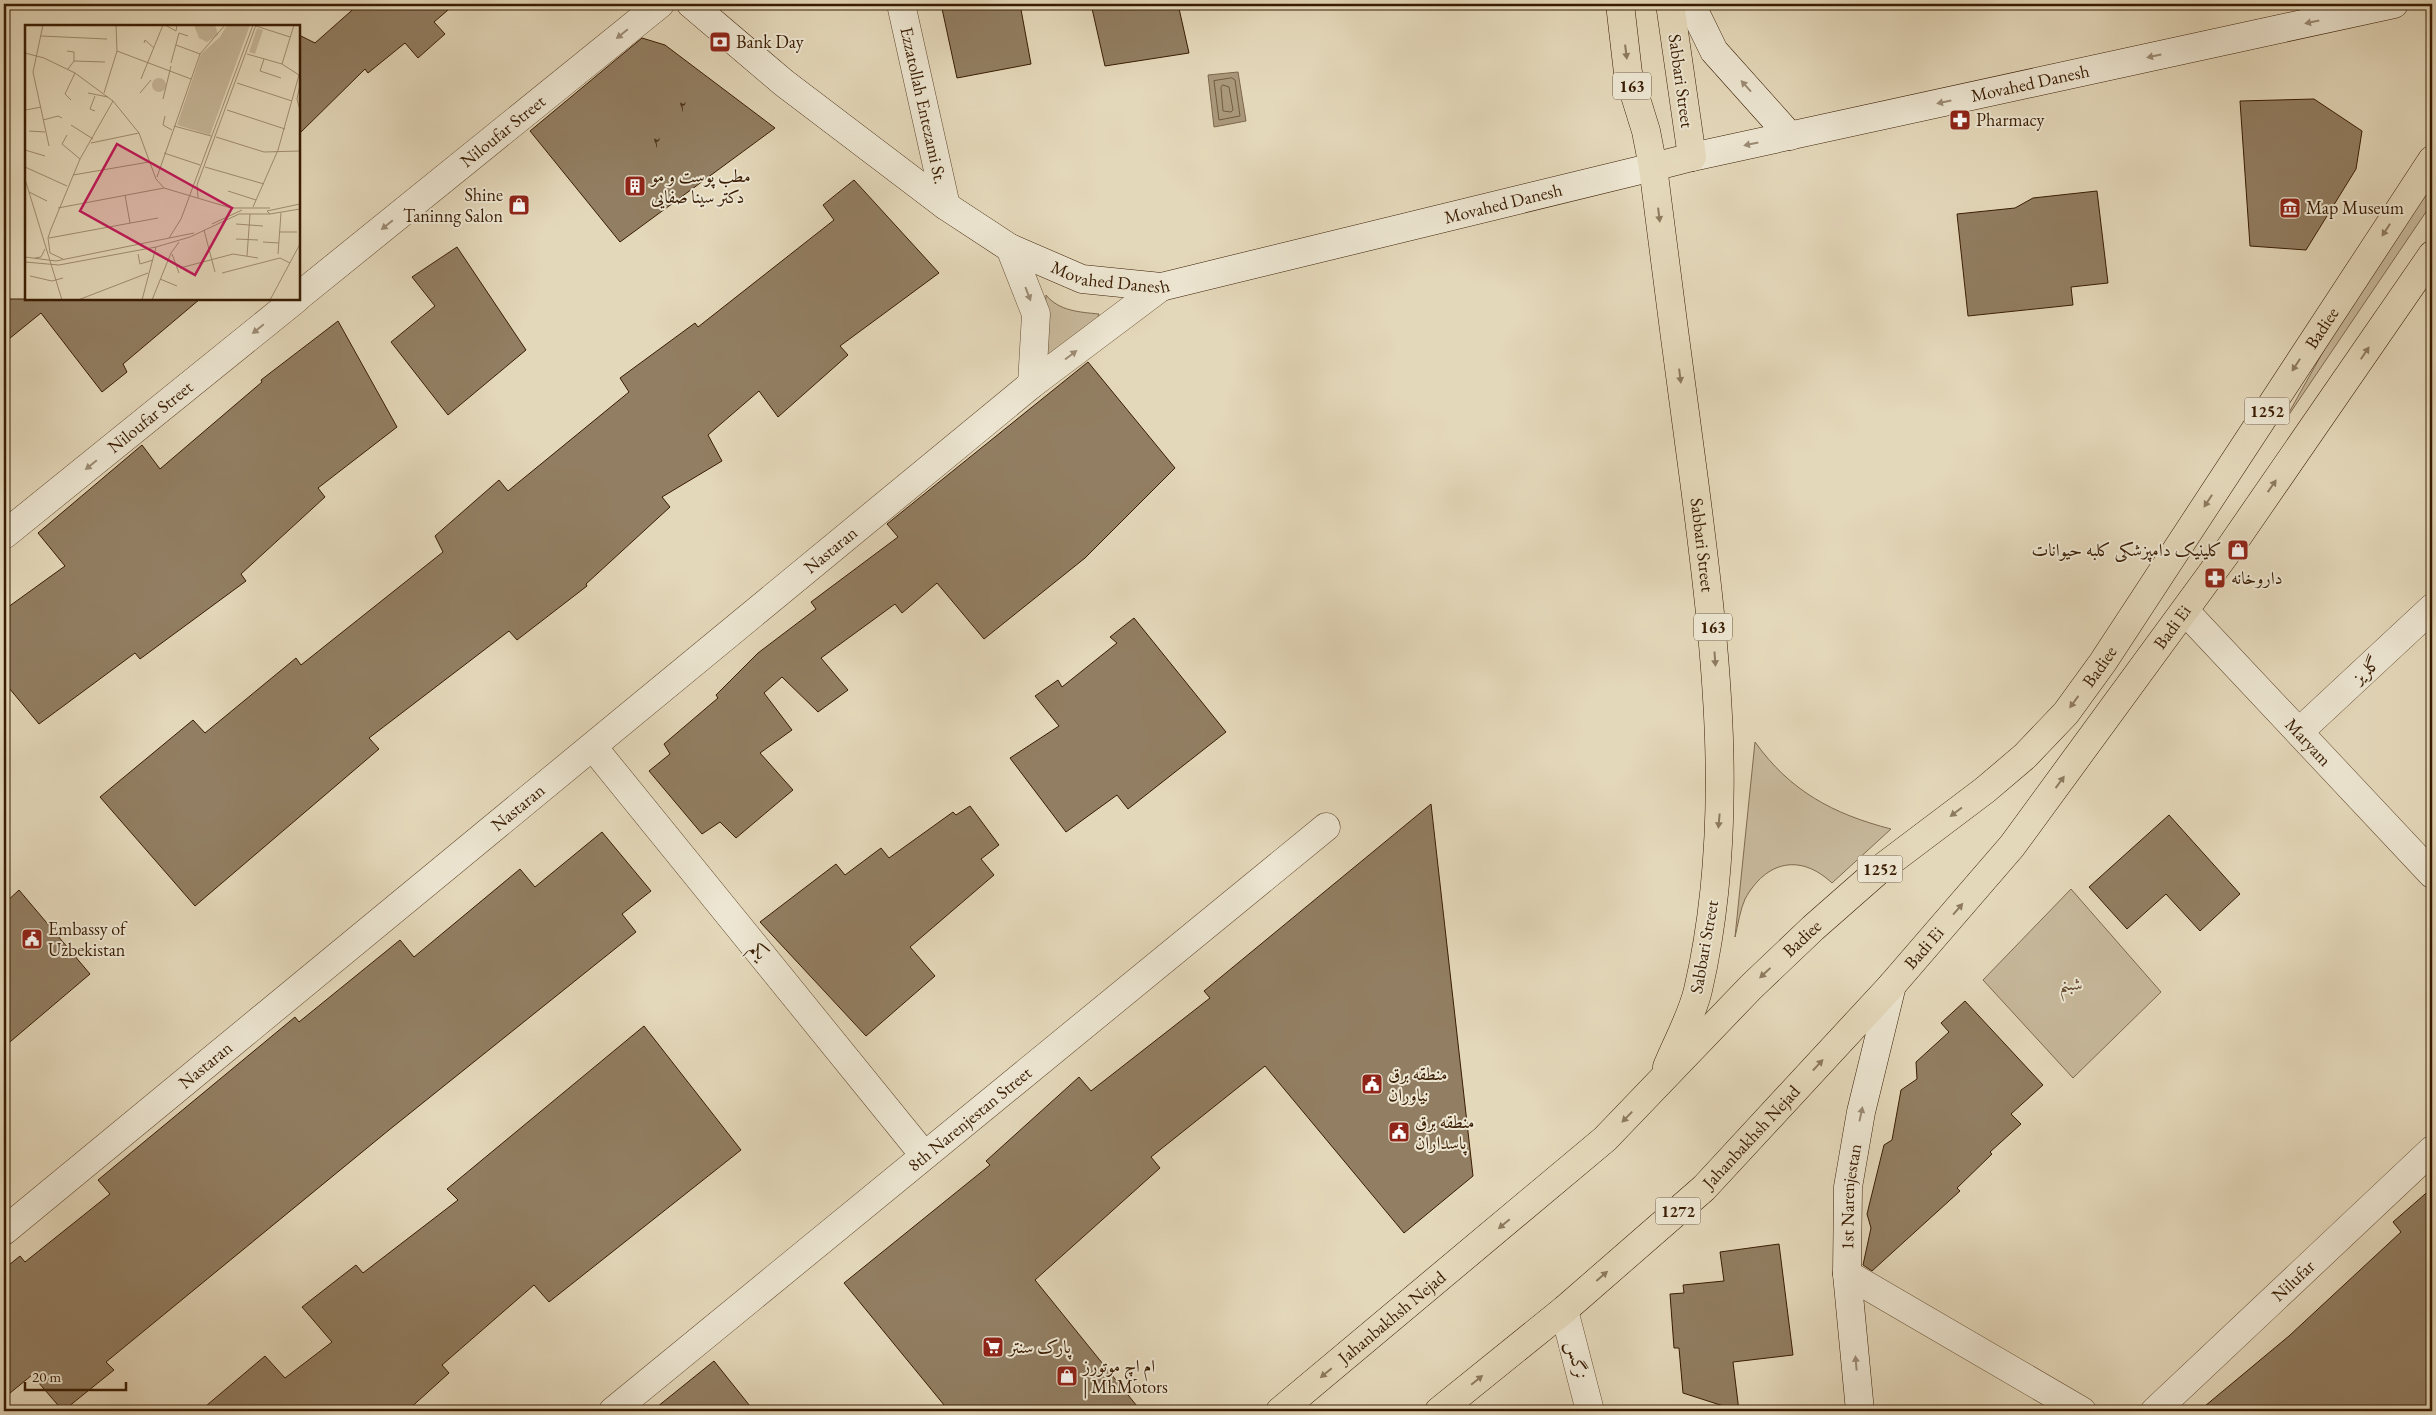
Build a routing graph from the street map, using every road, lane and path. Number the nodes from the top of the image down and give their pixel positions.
1 (660, 4) edge
2 (691, 4) edge
3 (902, 4) edge
4 (1620, 4) edge
5 (1670, 4) edge
6 (1692, 4) edge
7 (2394, 4) edge
8 (1790, 136) junction
9 (1692, 158) junction
10 (2432, 160) edge
11 (1653, 167) junction
12 (946, 206) junction
13 (1010, 248) junction
14 (2432, 255) edge
15 (1160, 287) junction
16 (300, 295) edge
17 (295, 300) edge
18 (1032, 384) junction
19 (4, 535) edge
20 (2432, 608) edge
21 (2185, 611) junction
22 (2300, 731) junction
23 (593, 746) junction
24 (1326, 827) dead end
25 (2432, 874) edge
26 (1892, 986) junction
27 (1660, 1082) junction
28 (2432, 1150) edge
29 (924, 1155) junction
30 (4, 1231) edge
31 (1847, 1274) junction
32 (1564, 1310) junction
33 (613, 1411) edge
34 (1280, 1411) edge
35 (1439, 1411) edge
36 (1590, 1411) edge
37 (1860, 1411) edge
38 (2082, 1411) edge
39 (2155, 1411) edge

1 -> 16 street, Niloufar Street
2 - 12 street, Movahed Danesh
3 - 12 street, Ezzatollah Entezami St.
4 -> 11 main road, Sabbari Street / 163
5 - 9 main road, Sabbari Street
8 -> 6 street
7 -> 8 street, Movahed Danesh
8 -> 9 street, Movahed Danesh
9 - 11 main road, Movahed Danesh
10 -> 27 main road, Badiee / 1252
11 - 15 street, Movahed Danesh
11 -> 27 main road, Sabbari Street / 163
12 - 13 street, Movahed Danesh
13 - 15 street, Movahed Danesh
13 -> 18 street
21 -> 14 main road, Badi Ei / 1252
18 -> 15 street, Nastaran
17 -> 19 street, Niloufar Street
18 - 23 street, Nastaran
20 - 22 street, گلریز
21 - 22 street, Maryam
26 -> 21 main road, Badi Ei / 1252
22 - 25 street, Maryam
23 - 29 street, یکم
23 - 30 street, Nastaran
24 - 29 street, 8th Narenjestan Street
31 -> 26 street, 1st Narenjestan
32 -> 26 main road, Jahanbakhsh Nejad / 1272
27 -> 34 main road, Jahanbakhsh Nejad
28 - 39 street, Nilufar
29 - 33 street, 8th Narenjestan Street
37 -> 31 street, 1st Narenjestan
31 - 38 street
35 -> 32 main road, Jahanbakhsh Nejad / 1272
32 - 36 street, نرگس

